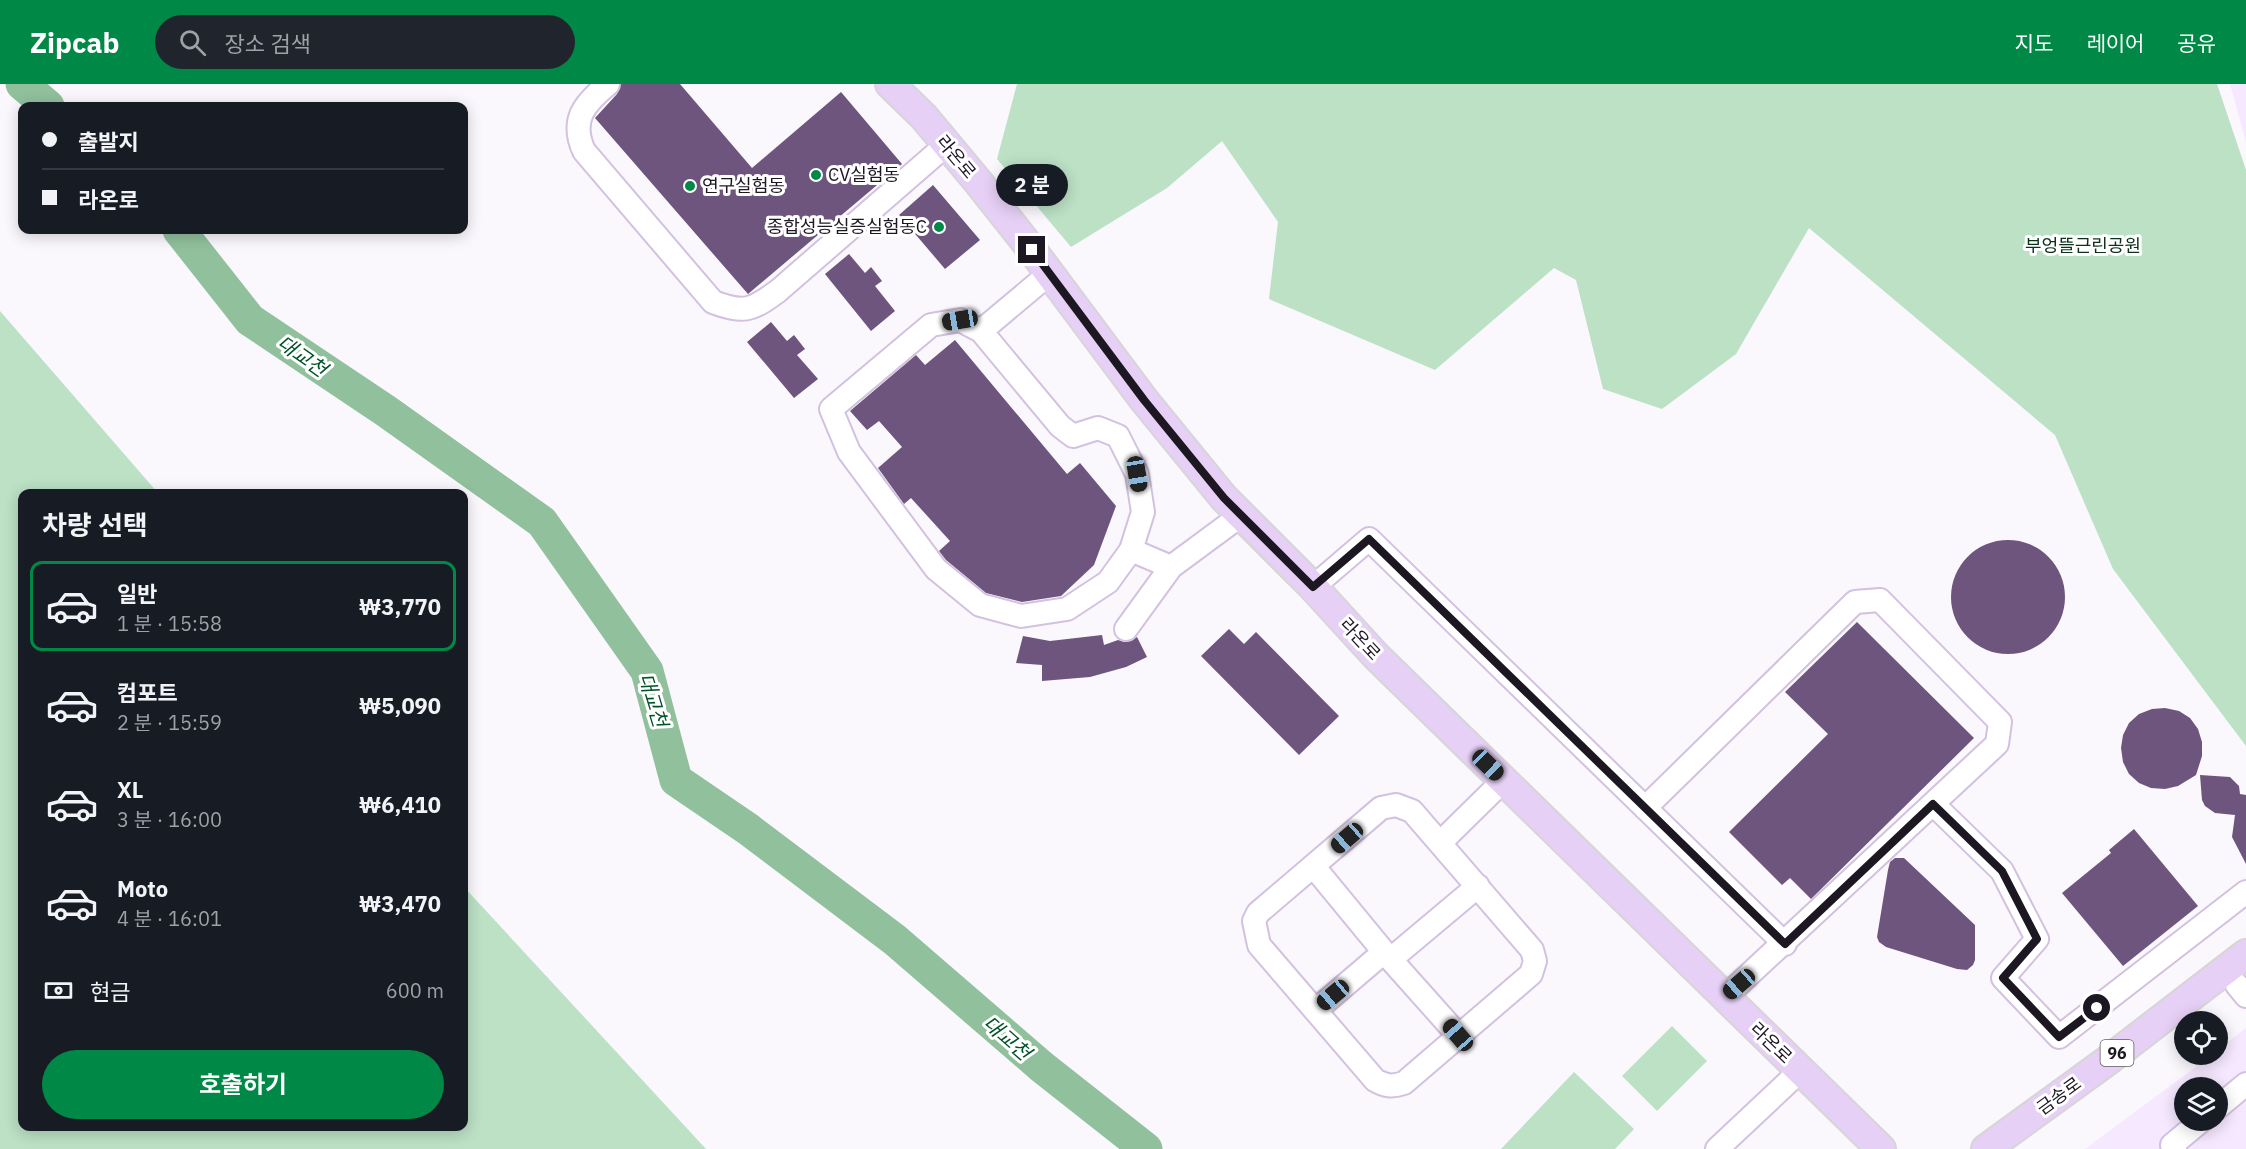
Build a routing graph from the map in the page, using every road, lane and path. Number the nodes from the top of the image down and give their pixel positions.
1 (608, 84) edge
2 (890, 84) edge
3 (946, 145) junction
4 (1049, 274) junction
5 (981, 332) junction
6 (1240, 516) junction
7 (1131, 550) junction
8 (1171, 567) junction
9 (1313, 587) junction
10 (1126, 629) dead end
11 (1504, 780) junction
12 (1933, 804) junction
13 (1645, 808) junction
14 (1441, 842) junction
15 (1314, 867) junction
16 (1478, 886) junction
17 (2246, 892) edge
18 (1785, 944) junction
19 (2246, 954) edge
20 (1388, 955) junction
21 (2243, 986) edge
22 (1725, 997) junction
23 (1316, 1010) junction
24 (2205, 1011) edge
25 (2174, 1033) edge
26 (1458, 1035) junction
27 (1800, 1071) junction
28 (2246, 1084) edge
29 (2228, 1099) edge
30 (2189, 1131) edge
31 (1717, 1149) edge
32 (1881, 1149) edge
33 (1986, 1149) edge
34 (2020, 1149) edge
35 (2175, 1149) edge

1 - 3 lane
2 - 3 main road, 라온로
3 - 4 main road, 라온로
4 - 5 lane
4 - 6 main road, 라온로
5 - 7 lane
5 - 7 lane
6 - 8 lane
6 - 9 main road, 라온로
7 - 8 lane
8 - 10 lane
9 - 11 main road, 라온로
9 - 13 lane
11 - 14 lane
11 - 22 main road, 라온로
12 - 13 lane
12 - 17 lane
12 - 18 lane
13 - 18 lane
14 - 15 lane
14 - 16 lane
15 - 20 lane
15 - 23 lane
16 - 20 lane
16 - 26 lane
18 - 22 lane
19 - 33 main road, 금송로 / 96
20 - 23 lane
20 - 26 lane
21 - 24 main road
22 - 27 main road, 라온로
23 - 26 lane
25 - 34 main road, 금송로 / 96
27 - 31 lane
27 - 32 main road, 라온로
28 - 29 lane
30 - 35 lane

